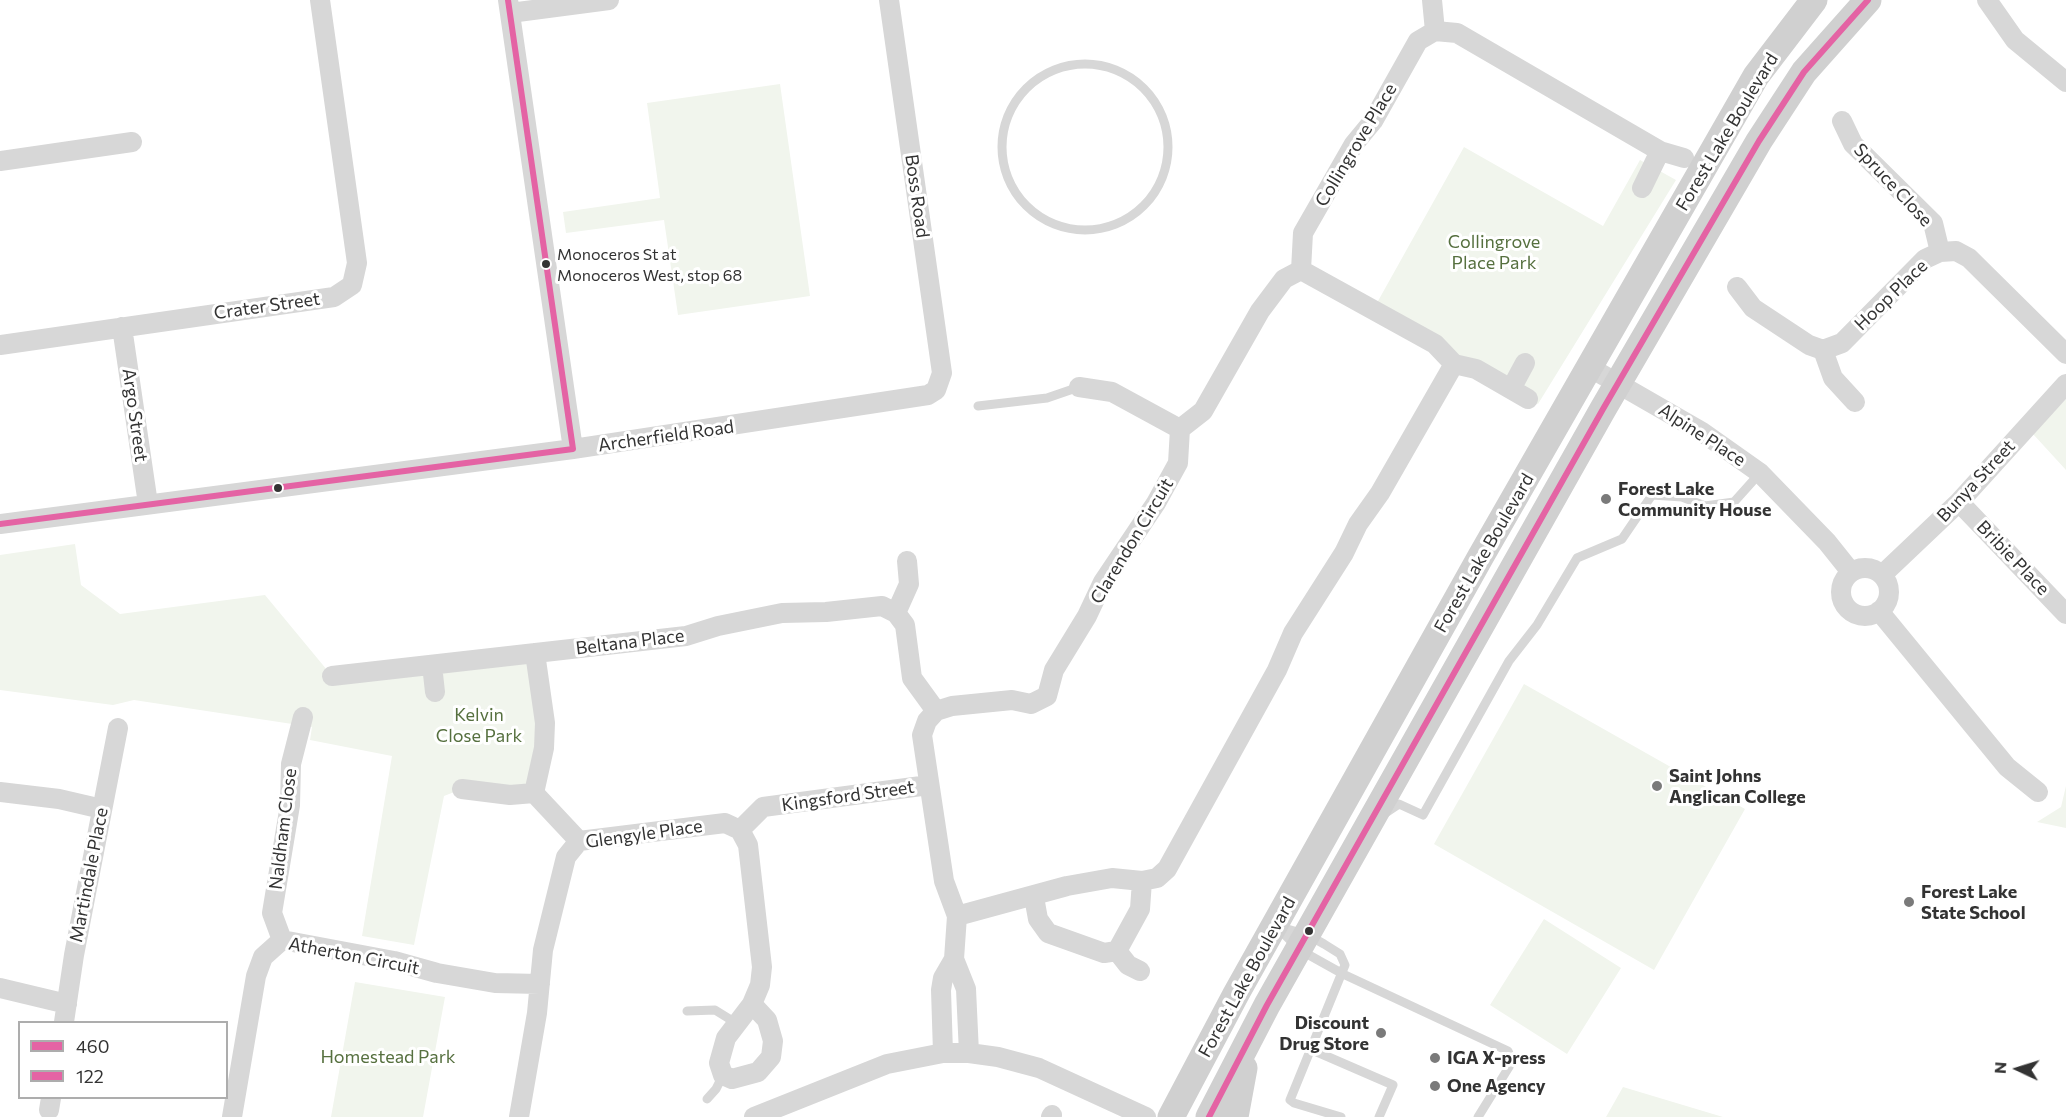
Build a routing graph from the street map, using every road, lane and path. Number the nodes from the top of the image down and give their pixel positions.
1 (320, 0) edge
2 (609, 0) edge
3 (889, 0) edge
4 (1432, 0) edge
5 (1814, 0) edge
6 (1868, 0) edge
7 (1987, 0) edge
8 (509, 6) edge
9 (1435, 31) junction
10 (2066, 82) edge
11 (1842, 121) dead end
12 (132, 142) dead end
13 (1660, 152) junction
14 (1684, 158) dead end
15 (0, 161) edge
16 (1642, 188) dead end
17 (1079, 230) joint
18 (1940, 252) junction
19 (1301, 270) junction
20 (1737, 286) dead end
21 (122, 327) junction
22 (0, 345) edge
23 (1823, 350) junction
24 (2066, 354) edge
25 (1525, 363) dead end
26 (1454, 364) junction
27 (1589, 367) junction
28 (1617, 383) junction
29 (2066, 384) edge
30 (1079, 387) joint
31 (1511, 389) junction
32 (936, 390) joint
33 (1528, 399) dead end
34 (1855, 402) dead end
35 (978, 406) dead end
36 (1180, 429) junction
37 (573, 449) junction
38 (1760, 473) junction
39 (1959, 502) junction
40 (148, 504) junction
41 (0, 524) edge
42 (907, 561) dead end
43 (1851, 572) junction
44 (1882, 575) junction
45 (1879, 611) junction
46 (896, 613) junction
47 (2066, 614) edge
48 (535, 653) junction
49 (432, 665) junction
50 (332, 676) dead end
51 (435, 692) dead end
52 (936, 711) junction
53 (303, 717) dead end
54 (118, 728) dead end
55 (929, 784) junction
56 (462, 789) dead end
57 (0, 792) edge
58 (2038, 792) dead end
59 (534, 793) junction
60 (102, 809) junction
61 (1372, 822) junction
62 (740, 830) junction
63 (579, 841) junction
64 (1142, 881) junction
65 (1034, 897) junction
66 (957, 916) junction
67 (1275, 925) junction
68 (282, 940) junction
69 (1304, 942) junction
70 (1117, 951) junction
71 (954, 959) junction
72 (1140, 971) dead end
73 (1343, 974) junction
74 (540, 984) junction
75 (0, 988) edge
76 (752, 1004) junction
77 (687, 1011) dead end
78 (65, 1013) edge
79 (736, 1023) junction
80 (1250, 1037) junction
81 (1310, 1049) junction
82 (943, 1053) junction
83 (969, 1053) junction
84 (723, 1075) junction
85 (707, 1099) dead end
86 (789, 1111) edge
87 (232, 1117) edge
88 (519, 1117) edge
89 (754, 1117) edge
90 (1146, 1117) edge
91 (1172, 1117) edge
92 (1209, 1117) edge
93 (1235, 1117) edge
94 (1341, 1117) edge
95 (1379, 1117) edge
96 (1478, 1117) edge

1 - 21 street, Crater Street
2 - 8 street
3 - 32 street, Boss Road
4 - 9 street
5 - 27 main road, Forest Lake Boulevard
6 - 28 main road, Forest Lake Boulevard
7 - 10 street
8 - 37 street
9 - 13 street
9 - 19 street, Collingrove Place
11 - 18 street, Spruce Close
12 - 15 street
13 - 14 street
13 - 16 street
17 - 17 lane
18 - 23 street, Hoop Place
18 - 24 street, Hoop Place
19 - 26 street
19 - 36 street
20 - 23 street
21 - 22 street, Crater Street
21 - 40 street, Argo Street
23 - 34 street
25 - 31 street
26 - 31 street
26 - 64 street
27 - 28 street, Alpine Place
27 - 67 main road, Forest Lake Boulevard
28 - 38 street, Alpine Place
28 - 61 main road, Forest Lake Boulevard
29 - 39 street, Bunya Street
30 - 35 lane
30 - 36 street
31 - 33 street
32 - 37 street, Archerfield Road
36 - 52 street, Clarendon Circuit
37 - 40 street, Archerfield Road
38 - 43 street, Alpine Place
38 - 61 lane
39 - 44 street, Bunya Street
39 - 47 street, Bribie Place
40 - 41 street, Archerfield Road
42 - 46 street
43 - 44 street
43 - 45 street
44 - 45 street
45 - 58 street
46 - 48 street, Beltana Place
46 - 52 street
48 - 49 street, Beltana Place
48 - 59 street
49 - 50 street, Beltana Place
49 - 51 street
52 - 55 street
53 - 68 street, Naldham Close
54 - 60 street, Martindale Place
55 - 62 street, Kingsford Street
55 - 66 street
56 - 59 street
57 - 60 street
59 - 63 street
60 - 78 street, Martindale Place
61 - 69 main road, Forest Lake Boulevard
62 - 63 street, Glengyle Place
62 - 76 street
63 - 74 street, Glengyle Place
64 - 65 street
64 - 70 street
65 - 66 street
65 - 70 street
66 - 71 street
67 - 69 lane
67 - 69 lane
67 - 91 main road, Forest Lake Boulevard
68 - 74 street, Atherton Circuit
68 - 87 street, Atherton Circuit
69 - 73 lane
69 - 73 lane
69 - 80 main road, Forest Lake Boulevard
70 - 72 street
71 - 82 street
71 - 83 street
73 - 81 lane
73 - 96 lane
74 - 88 street, Glengyle Place
75 - 78 street
76 - 79 street
76 - 84 street
77 - 79 lane
79 - 84 street
80 - 92 main road, Forest Lake Boulevard
80 - 93 main road
81 - 94 lane
81 - 95 lane
82 - 83 street
82 - 86 street
83 - 90 street
84 - 85 lane
86 - 89 street

